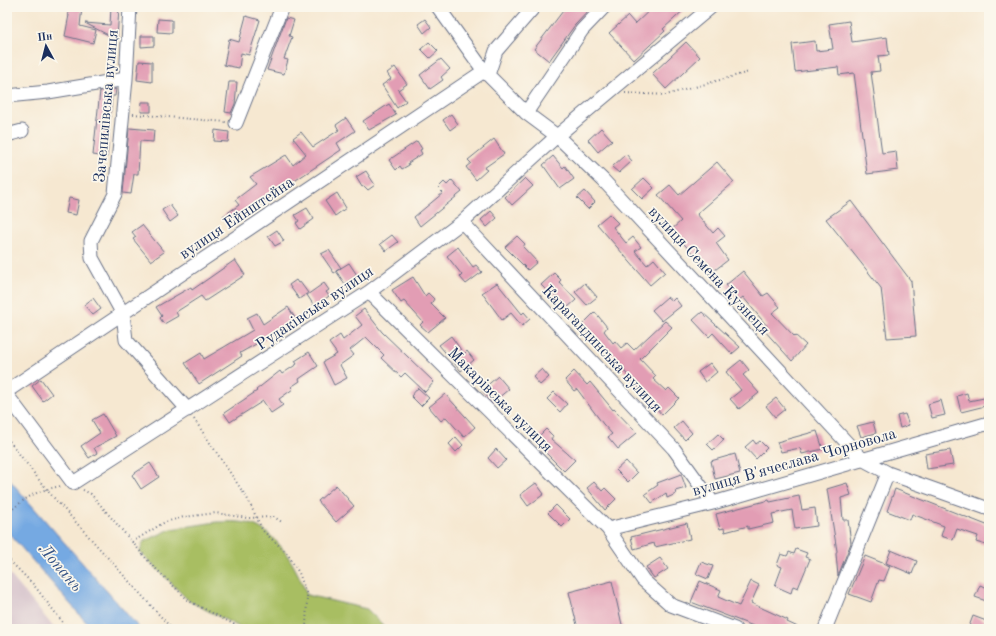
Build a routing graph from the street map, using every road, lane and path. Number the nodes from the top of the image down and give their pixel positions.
1 (130, 7) edge
2 (282, 7) edge
3 (438, 7) edge
4 (534, 7) edge
5 (604, 7) edge
6 (711, 7) edge
7 (749, 72) dead end
8 (486, 73) junction
9 (126, 79) junction
10 (609, 93) junction
11 (7, 96) edge
12 (124, 113) junction
13 (526, 113) junction
14 (236, 123) joint
15 (557, 136) junction
16 (462, 222) junction
17 (369, 292) junction
18 (122, 314) junction
19 (7, 391) edge
20 (7, 395) edge
21 (188, 410) junction
22 (989, 423) edge
23 (7, 438) edge
24 (862, 459) junction
25 (888, 473) junction
26 (73, 483) junction
27 (46, 489) junction
28 (713, 503) junction
29 (989, 509) edge
30 (7, 514) edge
31 (258, 517) junction
32 (282, 522) dead end
33 (608, 530) junction
34 (132, 542) junction
35 (7, 558) edge
36 (68, 629) edge
37 (172, 629) edge
38 (243, 629) edge
39 (306, 629) edge
40 (735, 629) edge
41 (825, 629) edge

1 - 9 street, Зачепилівська вулиця
2 - 14 street
3 - 8 street, вулиця Семена Кузнеця
4 - 8 street
5 - 13 street
6 - 10 street, Рудаківська вулиця
7 - 10 path
8 - 13 street, вулиця Семена Кузнеця
8 - 18 street, вулиця Ейнштейна
9 - 11 street
9 - 12 street, Зачепилівська вулиця
10 - 15 street, Рудаківська вулиця
12 - 14 path
12 - 18 street, Зачепилівська вулиця
13 - 15 street, вулиця Семена Кузнеця
15 - 16 street, Рудаківська вулиця
15 - 24 street, вулиця Семена Кузнеця
16 - 17 street, Рудаківська вулиця
16 - 28 street, Карагандинська вулиця
17 - 21 street, Рудаківська вулиця
17 - 33 street, Макарівська вулиця
18 - 19 street, вулиця Ейнштейна
18 - 21 street, Зачепилівська вулиця
20 - 26 street
21 - 26 street, Рудаківська вулиця
21 - 31 path
22 - 24 street, вулиця В'ячеслава Чорновола
23 - 27 path
24 - 25 street, вулиця Семена Кузнеця
24 - 28 street, вулиця В'ячеслава Чорновола
25 - 29 street, вулиця Семена Кузнеця
25 - 41 street
26 - 27 path
26 - 34 path
27 - 30 path
27 - 37 path
28 - 33 street, вулиця В'ячеслава Чорновола
31 - 32 path
31 - 34 path
31 - 39 path
33 - 40 street, Макарівська вулиця
34 - 38 path
35 - 36 path

